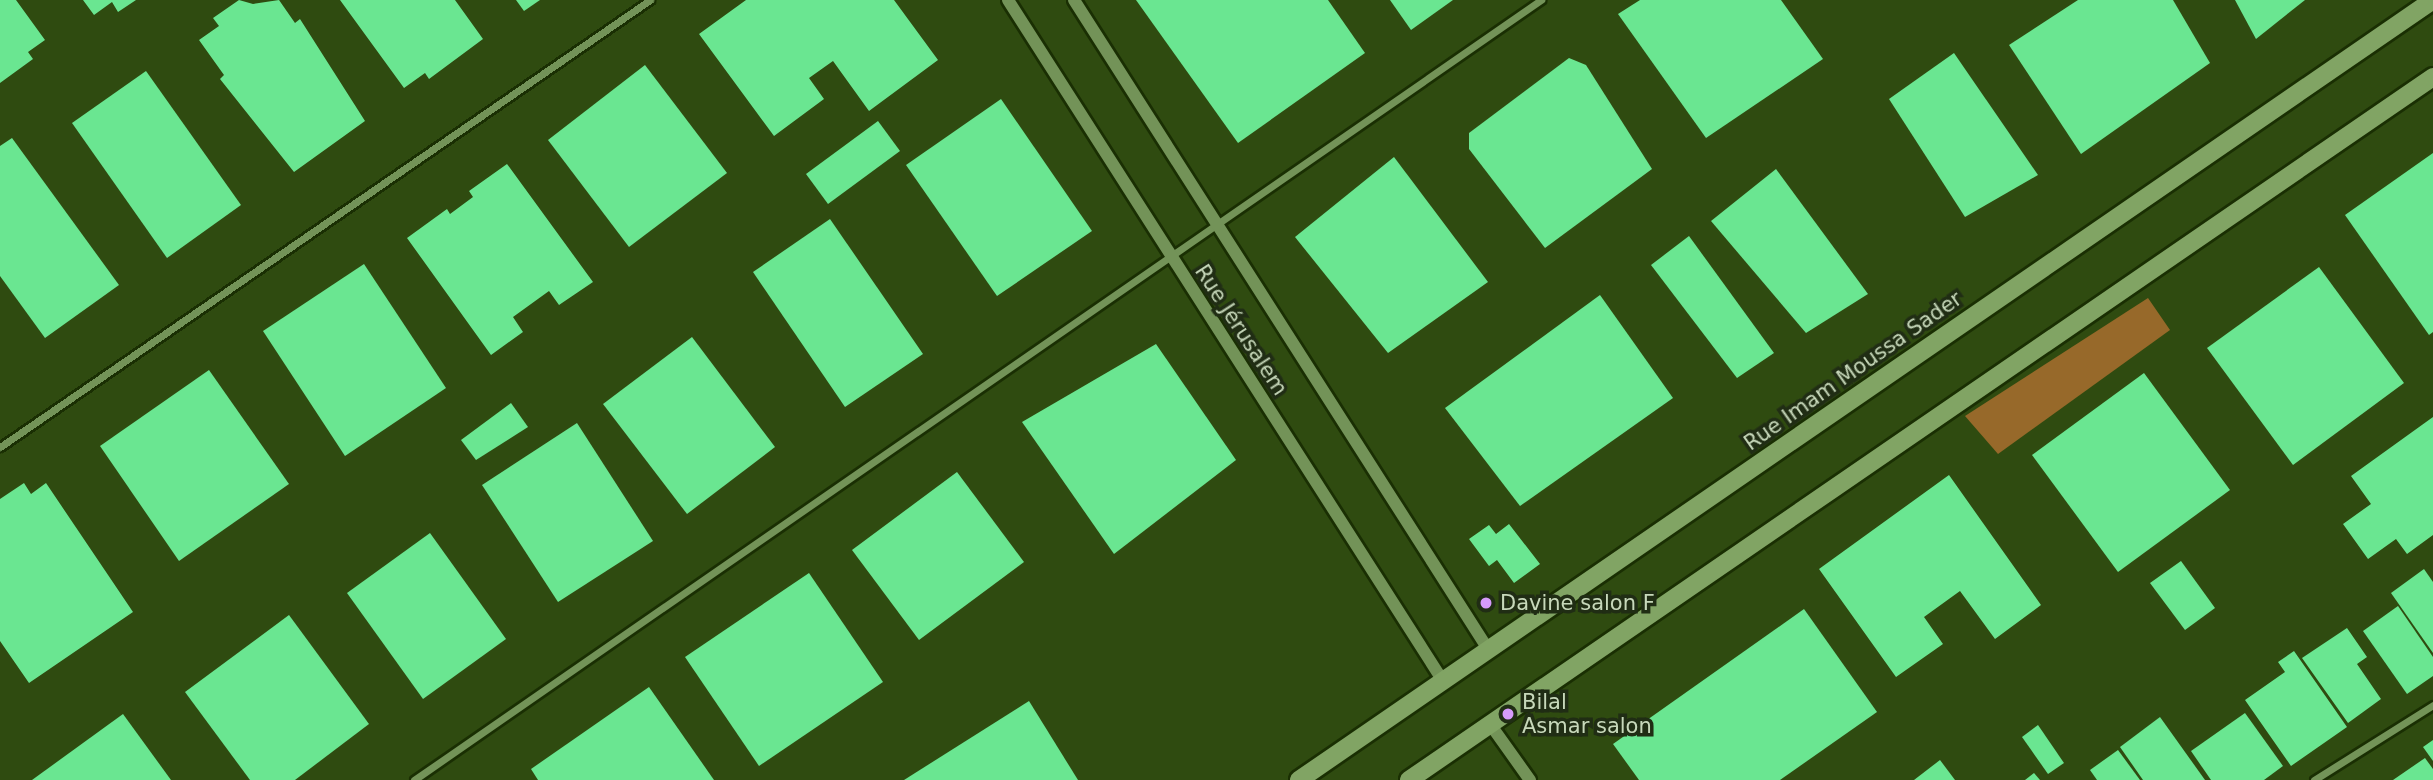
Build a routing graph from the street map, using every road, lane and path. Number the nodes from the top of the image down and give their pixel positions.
1 (650, 0) edge
2 (1009, 0) edge
3 (1074, 0) edge
4 (1541, 0) edge
5 (2433, 0) edge
6 (2433, 77) edge
7 (1216, 225) junction
8 (1171, 256) junction
9 (0, 447) edge
10 (1488, 649) junction
11 (1443, 681) junction
12 (2433, 705) edge
13 (1490, 724) junction
14 (414, 780) edge
15 (1299, 780) edge
16 (1409, 780) edge
17 (1530, 780) edge
18 (2314, 780) edge

1 - 9 street
2 - 8 street, Rue Jérusalem
3 - 7 street, Rue Jérusalem
4 - 7 street
5 - 10 main road, Rue Imam Moussa Sader
6 - 13 main road
7 - 8 street
7 - 10 street, Rue Jérusalem
8 - 11 street, Rue Jérusalem
8 - 14 street
10 - 11 main road, Rue Imam Moussa Sader
11 - 15 main road, Rue Imam Moussa Sader
12 - 18 street
13 - 16 main road
13 - 17 street

